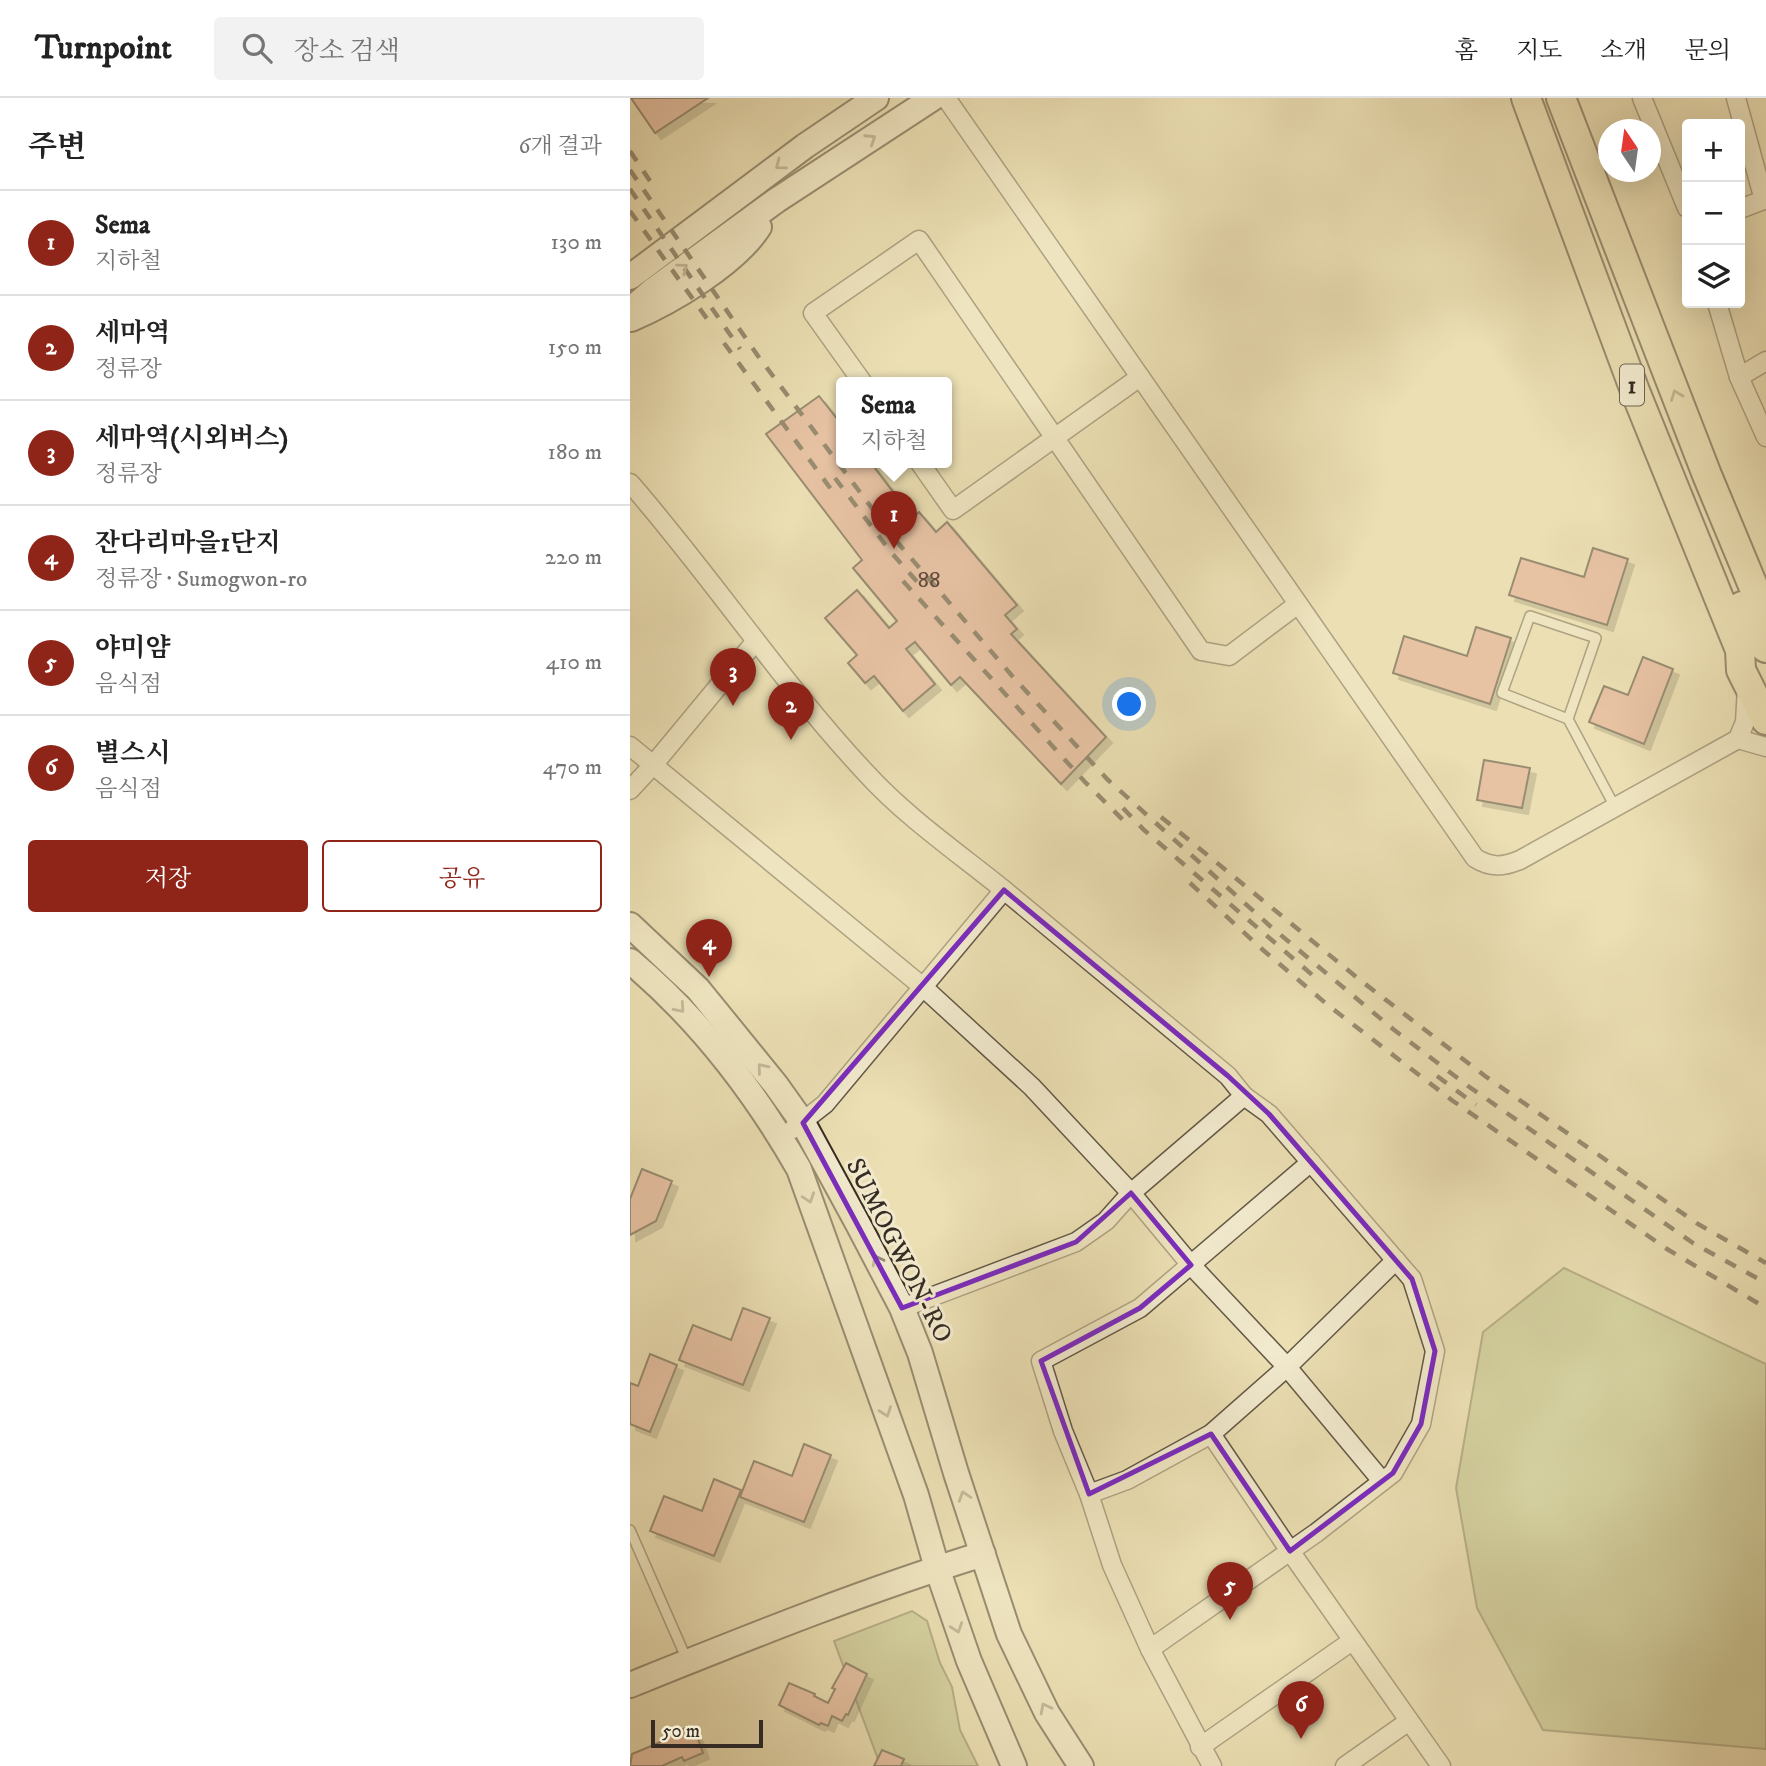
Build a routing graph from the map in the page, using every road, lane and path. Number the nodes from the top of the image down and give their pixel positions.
1 (876, 98) edge
2 (933, 98) edge
3 (946, 98) edge
4 (1507, 98) edge
5 (1526, 98) edge
6 (1544, 98) edge
7 (1561, 98) edge
8 (1642, 98) edge
9 (1736, 98) edge
10 (1682, 196) edge
11 (1765, 199) edge
12 (777, 200) junction
13 (1745, 207) edge
14 (630, 277) edge
15 (1718, 308) edge
16 (630, 310) edge
17 (630, 319) edge
18 (1766, 362) edge
19 (859, 377) edge
20 (1140, 377) junction
21 (1739, 377) junction
22 (1766, 437) edge
23 (1055, 438) junction
24 (924, 468) edge
25 (633, 493) edge
26 (1298, 604) junction
27 (1766, 617) edge
28 (755, 642) junction
29 (1766, 648) edge
30 (1744, 676) junction
31 (1568, 719) junction
32 (1766, 720) edge
33 (1738, 739) junction
34 (630, 746) edge
35 (1766, 747) edge
36 (654, 764) junction
37 (630, 790) edge
38 (1615, 807) junction
39 (1004, 890) junction
40 (630, 925) edge
41 (630, 961) edge
42 (923, 987) junction
43 (1244, 1096) junction
44 (803, 1123) junction
45 (780, 1137) junction
46 (1311, 1162) junction
47 (1131, 1194) junction
48 (1396, 1261) junction
49 (1191, 1265) junction
50 (902, 1308) junction
51 (1287, 1367) junction
52 (1212, 1434) junction
53 (1382, 1481) junction
54 (1089, 1494) junction
55 (630, 1530) edge
56 (1290, 1551) junction
57 (983, 1554) junction
58 (937, 1568) junction
59 (1352, 1641) junction
60 (1150, 1649) junction
61 (688, 1662) junction
62 (630, 1685) edge
63 (1409, 1721) junction
64 (1200, 1746) junction
65 (1014, 1766) edge
66 (1080, 1766) edge
67 (1212, 1766) edge
68 (1345, 1766) edge
69 (1441, 1766) edge

1 -> 14 street
12 -> 2 street
3 - 20 street
4 - 30 main road
5 - 30 main road, 1
6 - 29 main road, 1
27 -> 7 main road
8 - 10 street
9 - 11 street
11 - 13 street
16 -> 12 street
12 - 17 street
15 - 21 street
18 - 21 street
19 - 23 street
20 - 23 street
20 - 26 street
21 - 22 street
23 - 24 street
23 - 26 street
25 - 28 street
26 - 38 street
28 - 36 street
28 - 39 street
30 - 32 main road, 1
30 - 33 street
31 - 31 lane
31 - 38 lane
33 - 35 street
33 - 38 street
34 - 36 street
36 - 37 street
36 - 42 street
39 - 42 street
39 - 43 street
44 -> 40 street, SUMOGWON-RO
41 -> 45 street
42 - 44 street
42 - 47 street
43 - 46 street
43 - 47 street
44 - 45 street
50 -> 44 street, SUMOGWON-RO
45 -> 58 street
46 - 48 street
46 - 49 street
47 - 49 street
47 - 50 street
48 - 51 street
48 - 53 street
49 - 51 street
49 - 54 street
57 -> 50 street, SUMOGWON-RO
51 - 52 street
51 - 53 street
52 - 54 street
52 - 56 street
53 - 56 street
54 - 60 street
55 - 61 lane
56 - 59 street
56 - 60 street
57 - 58 street
66 -> 57 street, SUMOGWON-RO
58 - 61 street
58 -> 65 street
59 - 63 street
59 - 64 street
60 - 64 street
61 - 62 street
63 - 68 street
63 - 69 street
64 - 67 street

